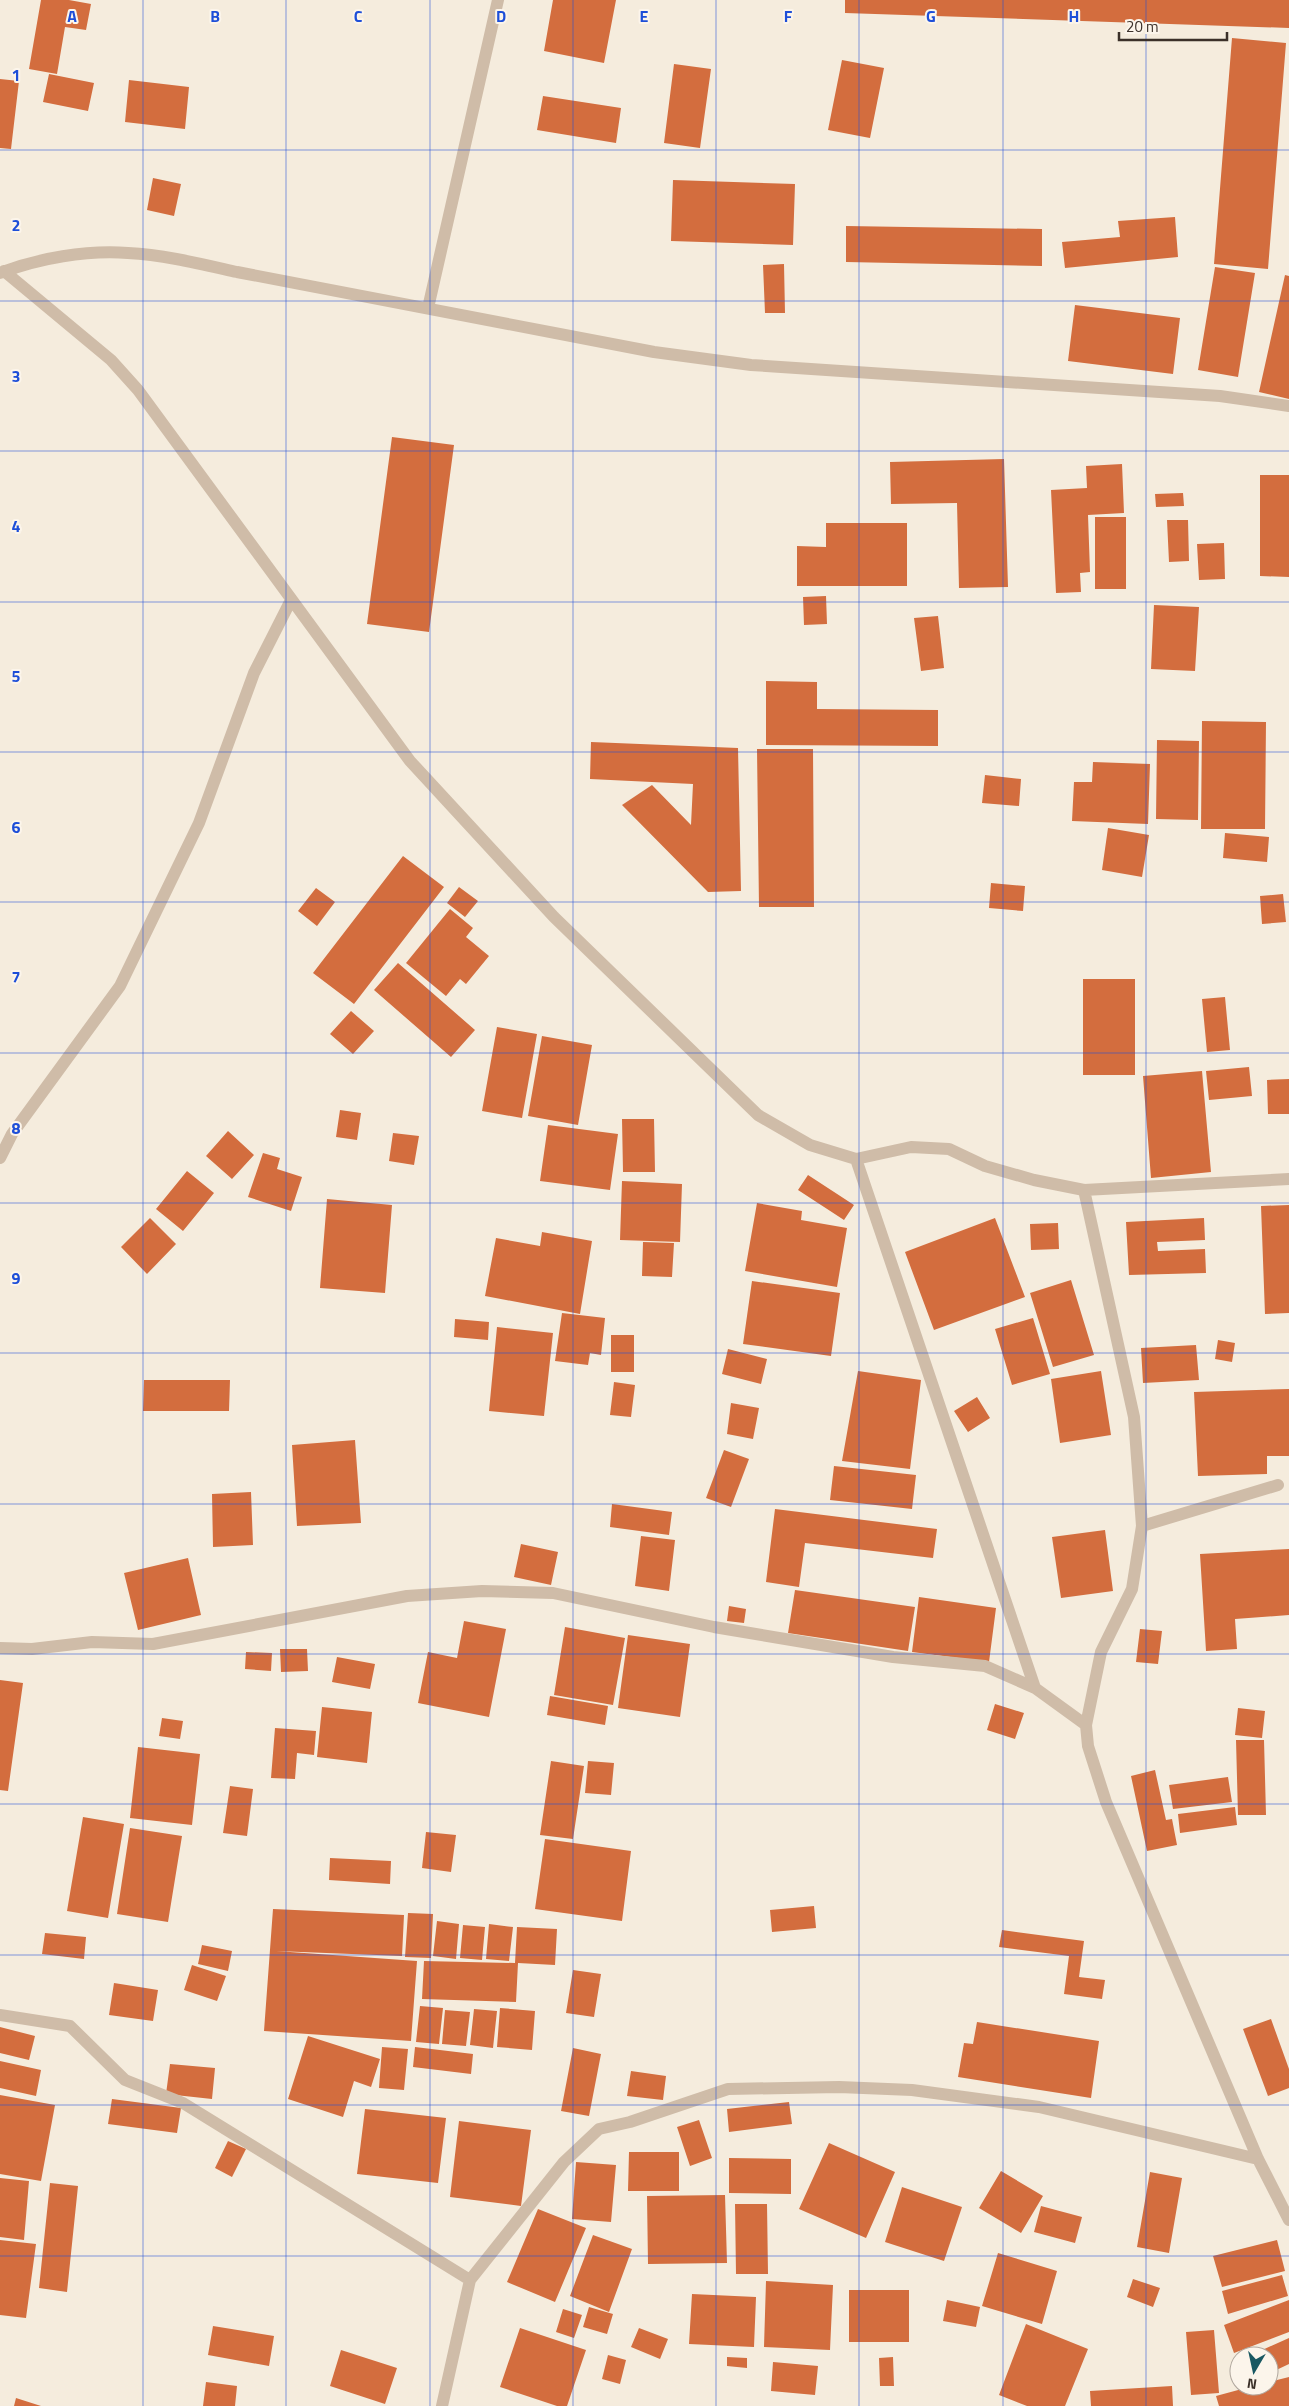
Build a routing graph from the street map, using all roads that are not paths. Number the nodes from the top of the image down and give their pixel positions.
1 (498, 0) edge
2 (2, 272) edge
3 (428, 308) junction
4 (1289, 406) edge
5 (291, 600) junction
6 (0, 1158) edge
7 (856, 1159) junction
8 (1289, 1179) edge
9 (1084, 1190) junction
10 (1278, 1485) dead end
11 (1142, 1526) junction
12 (0, 1648) edge
13 (1035, 1688) junction
14 (1086, 1725) junction
15 (0, 2015) edge
16 (1258, 2159) junction
17 (1289, 2220) edge
18 (470, 2280) junction
19 (442, 2406) edge

1 - 3 street
2 - 3 street
2 - 5 street
3 - 4 street
5 - 6 street
5 - 7 street
7 - 9 street
7 - 13 street
8 - 9 street
9 - 11 street
10 - 11 street
11 - 14 street
12 - 13 street
13 - 14 street
14 - 16 street
15 - 18 street
16 - 17 street
16 - 18 street
18 - 19 street

